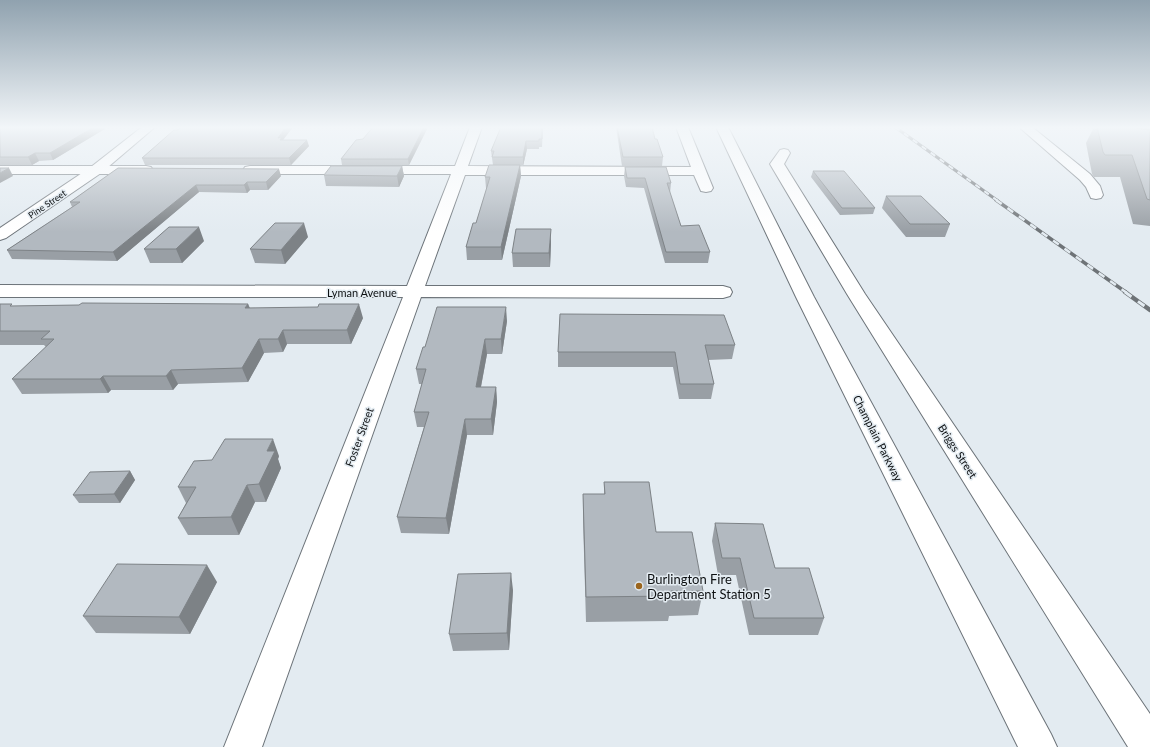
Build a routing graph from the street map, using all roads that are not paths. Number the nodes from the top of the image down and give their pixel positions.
1 (106, 162) edge
2 (463, 162) edge
3 (695, 162) edge
4 (739, 162) edge
5 (778, 162) edge
6 (1067, 162) edge
7 (0, 170) edge
8 (96, 170) junction
9 (156, 170) edge
10 (235, 170) edge
11 (459, 171) junction
12 (699, 171) junction
13 (706, 188) dead end
14 (1096, 195) dead end
15 (0, 235) edge
16 (0, 291) edge
17 (413, 292) junction
18 (723, 292) dead end
19 (243, 747) edge
20 (1038, 747) edge
21 (1150, 747) edge

1 - 8 street, Pine Street
2 - 11 street, Foster Street
3 - 12 street
4 - 20 street, Champlain Parkway
5 - 21 street, Briggs Street
6 - 14 street
7 - 8 street
8 - 9 street
8 - 15 street, Pine Street
10 - 11 street
11 - 12 street
11 - 17 street, Foster Street
12 - 13 street
16 - 17 street, Lyman Avenue
17 - 18 street, Lyman Avenue
17 - 19 street, Foster Street

